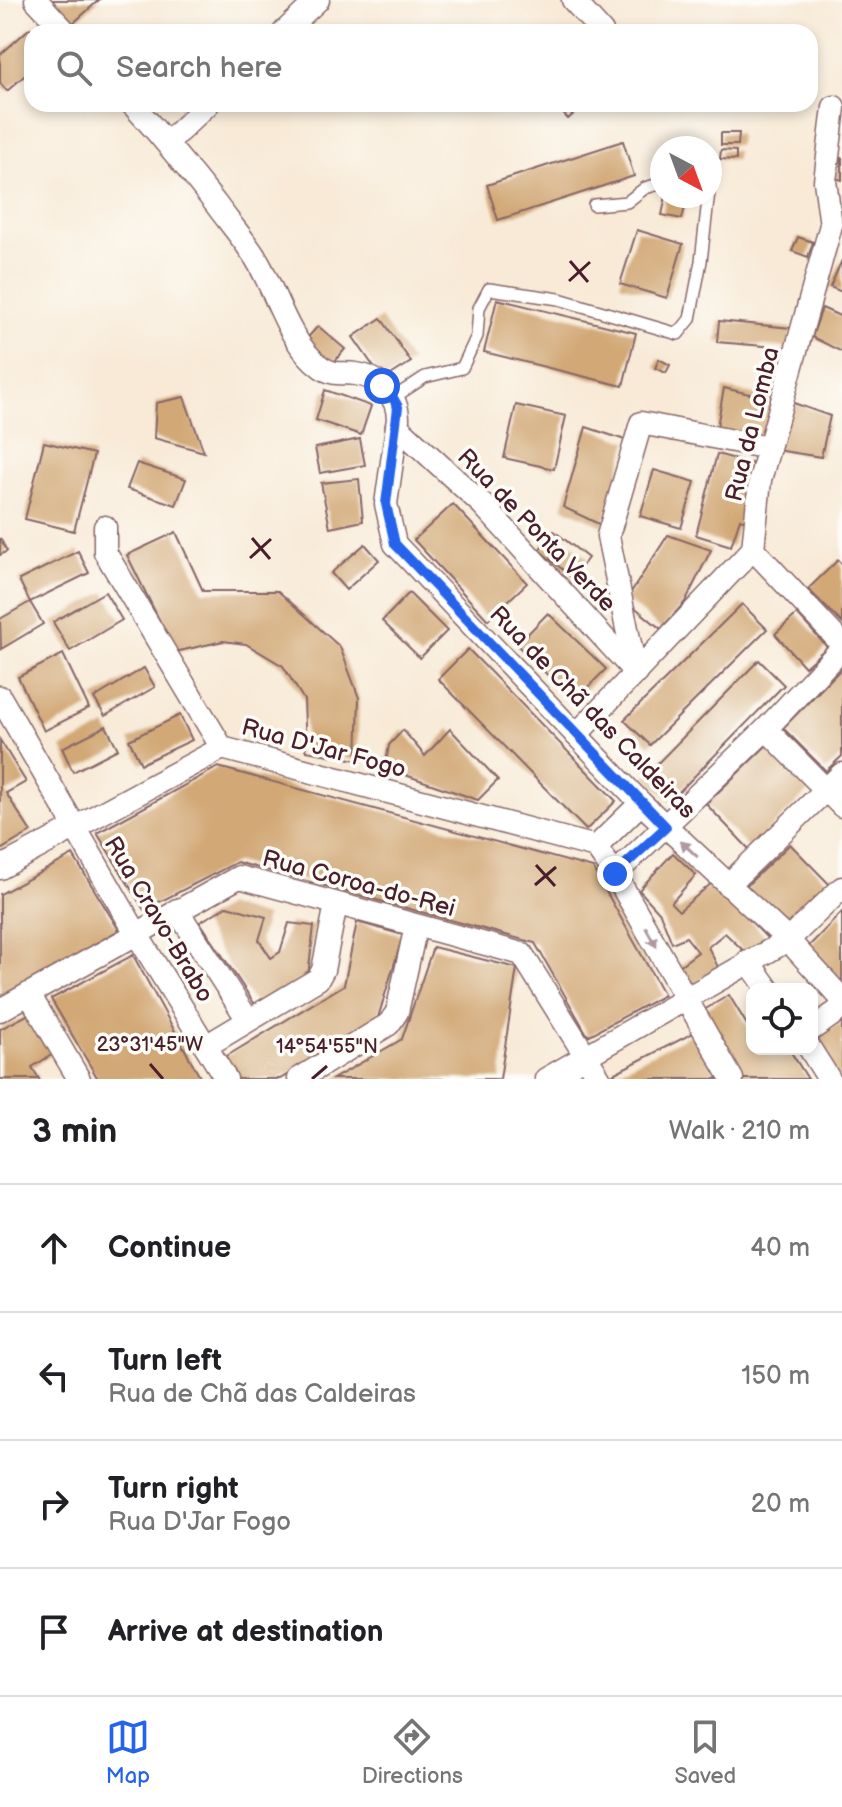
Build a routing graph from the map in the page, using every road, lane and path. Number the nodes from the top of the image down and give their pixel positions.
1 (36, 0) edge
2 (318, 0) edge
3 (573, 0) edge
4 (58, 24) edge
5 (292, 24) edge
6 (595, 24) edge
7 (834, 107) dead end
8 (140, 112) edge
9 (200, 112) edge
10 (168, 142) junction
11 (650, 187) edge
12 (594, 205) dead end
13 (707, 208) edge
14 (393, 398) junction
15 (397, 426) junction
16 (769, 448) junction
17 (105, 527) dead end
18 (753, 549) junction
19 (842, 646) edge
20 (636, 673) junction
21 (0, 697) edge
22 (6, 724) edge
23 (766, 729) junction
24 (576, 735) junction
25 (222, 748) junction
26 (837, 790) edge
27 (641, 803) junction
28 (73, 826) junction
29 (666, 827) junction
30 (596, 847) junction
31 (0, 868) edge
32 (615, 874) junction
33 (728, 885) junction
34 (842, 888) edge
35 (336, 904) junction
36 (177, 910) junction
37 (416, 926) junction
38 (136, 933) junction
39 (788, 940) junction
40 (748, 961) junction
41 (764, 983) edge
42 (29, 994) junction
43 (685, 999) junction
44 (842, 999) edge
45 (842, 1008) edge
46 (0, 1010) edge
47 (248, 1020) junction
48 (818, 1025) edge
49 (206, 1046) junction
50 (586, 1055) junction
51 (814, 1055) edge
52 (79, 1079) edge
53 (226, 1079) edge
54 (299, 1079) edge
55 (546, 1079) edge
56 (600, 1079) edge
57 (732, 1079) edge
58 (829, 1079) edge

1 - 4 street
2 - 5 street
3 - 6 street
7 - 16 street, Rua da Lomba
8 - 10 street
9 - 10 street
10 - 14 street
11 - 12 lane
13 - 14 lane
14 - 15 street
15 - 20 street, Rua de Ponta Verde
15 - 24 street, Rua de Chã das Caldeiras
16 - 18 street, Rua da Lomba
16 - 20 street
17 - 25 street
18 - 19 street
18 - 20 street
19 - 23 street
20 - 24 street
21 - 22 street, Rua Cravo-Brabo
22 - 28 street, Rua Cravo-Brabo
23 - 26 street
23 - 29 street
24 - 27 street, Rua de Chã das Caldeiras
25 - 28 street, Rua D'Jar Fogo
25 - 30 street, Rua D'Jar Fogo
26 - 33 street
27 - 29 street, Rua de Chã das Caldeiras
27 - 30 street
28 - 31 street, Rua D'Jar Fogo
28 - 38 street, Rua Cravo-Brabo
29 - 32 street
33 -> 29 street, Rua de Chã das Caldeiras
30 - 32 street
32 -> 43 street
33 - 39 street, Rua de Chã das Caldeiras
34 - 39 street
35 - 36 street, Rua Coroa-do-Rei
35 - 37 street, Rua Coroa-do-Rei
35 - 47 street
36 - 38 street, Rua Coroa-do-Rei
36 - 47 street
37 - 50 street, Rua Coroa-do-Rei
37 - 54 street
38 - 42 street, Rua Coroa-do-Rei
38 - 49 street, Rua Cravo-Brabo
39 - 40 street
39 - 44 street, Rua de Chã das Caldeiras
40 - 41 street
40 - 43 street
42 - 46 street, Rua Coroa-do-Rei
42 - 52 street
43 - 50 street
43 - 57 street
45 - 48 street
47 - 49 street
49 - 53 street, Rua Cravo-Brabo
50 - 55 street
50 - 56 street, Rua Coroa-do-Rei
51 - 58 street

